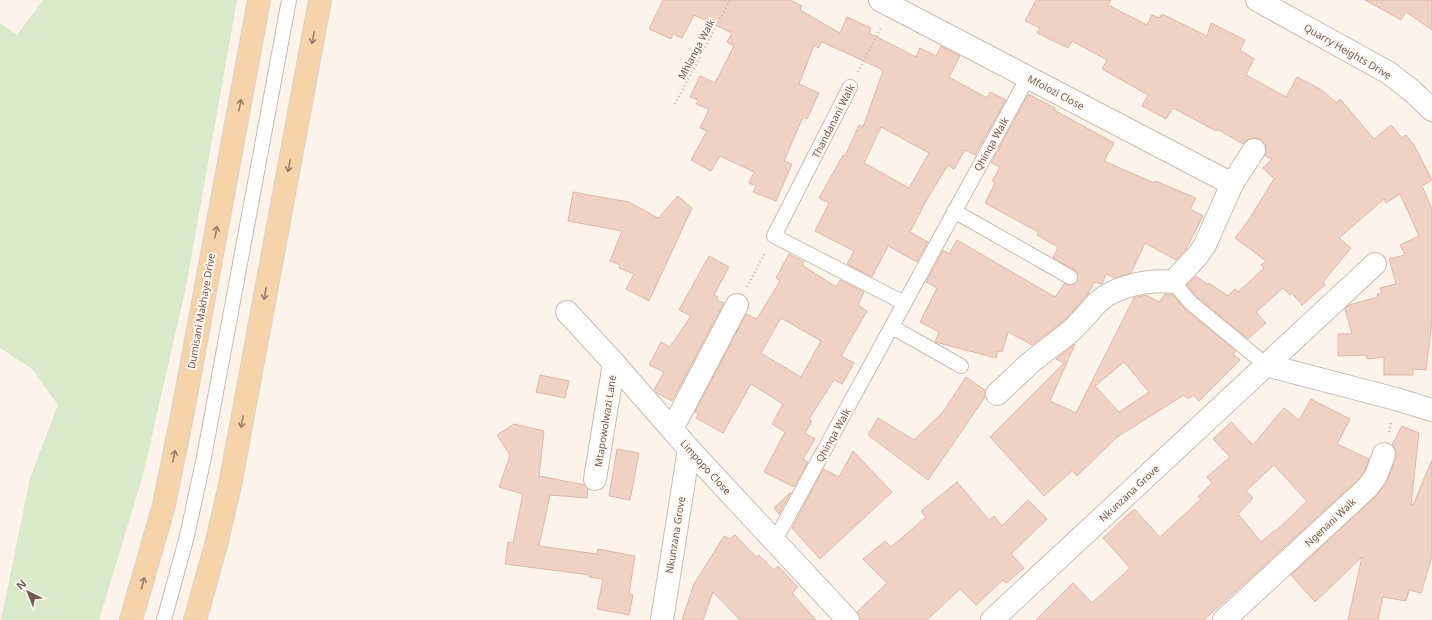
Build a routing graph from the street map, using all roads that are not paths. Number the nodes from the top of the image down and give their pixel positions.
1 (259, 0) edge
2 (289, 0) edge
3 (320, 0) edge
4 (1257, 0) edge
5 (886, 3) edge
6 (1028, 77) junction
7 (850, 87) road end
8 (1432, 110) edge
9 (1254, 150) dead end
10 (1232, 184) junction
11 (954, 211) junction
12 (1375, 264) dead end
13 (1070, 277) dead end
14 (1172, 282) junction
15 (904, 303) junction
16 (737, 305) road end
17 (567, 312) dead end
18 (892, 327) junction
19 (614, 363) junction
20 (1266, 365) junction
21 (961, 366) dead end
22 (997, 394) dead end
23 (1432, 410) edge
24 (672, 429) junction
25 (689, 449) junction
26 (1384, 454) road end
27 (595, 478) dead end
28 (774, 542) junction
29 (132, 620) edge
30 (164, 620) edge
31 (195, 620) edge
32 (662, 620) edge
33 (848, 620) edge
34 (992, 620) edge
35 (1224, 620) edge

29 -> 1 main road, Dumisani Makhaye Drive
2 - 30 lane
3 -> 31 main road
4 - 8 street, Quarry Heights Drive
5 - 6 street, Mfolozi Close
6 - 10 street, Mfolozi Close
6 - 11 lane, Qhinqa Walk
7 - 15 lane, Thandanani Walk
9 - 10 street
10 - 14 street
11 - 13 lane
11 - 15 lane, Qhinqa Walk
12 - 20 street, Nkunzana Grove
14 - 20 lane
14 - 22 street
15 - 18 lane, Qhinqa Walk
16 - 24 street
17 - 19 street, Limpopo Close
18 - 21 lane
18 - 28 lane, Qhinqa Walk
19 - 24 street, Limpopo Close
19 - 27 street, Mtapowolwazi Lane
20 - 23 street
20 - 34 street, Nkunzana Grove
24 - 25 street, Limpopo Close
25 - 28 street, Limpopo Close
25 - 32 street, Nkunzana Grove
26 - 35 street, Ngenani Walk
28 - 33 street, Limpopo Close

